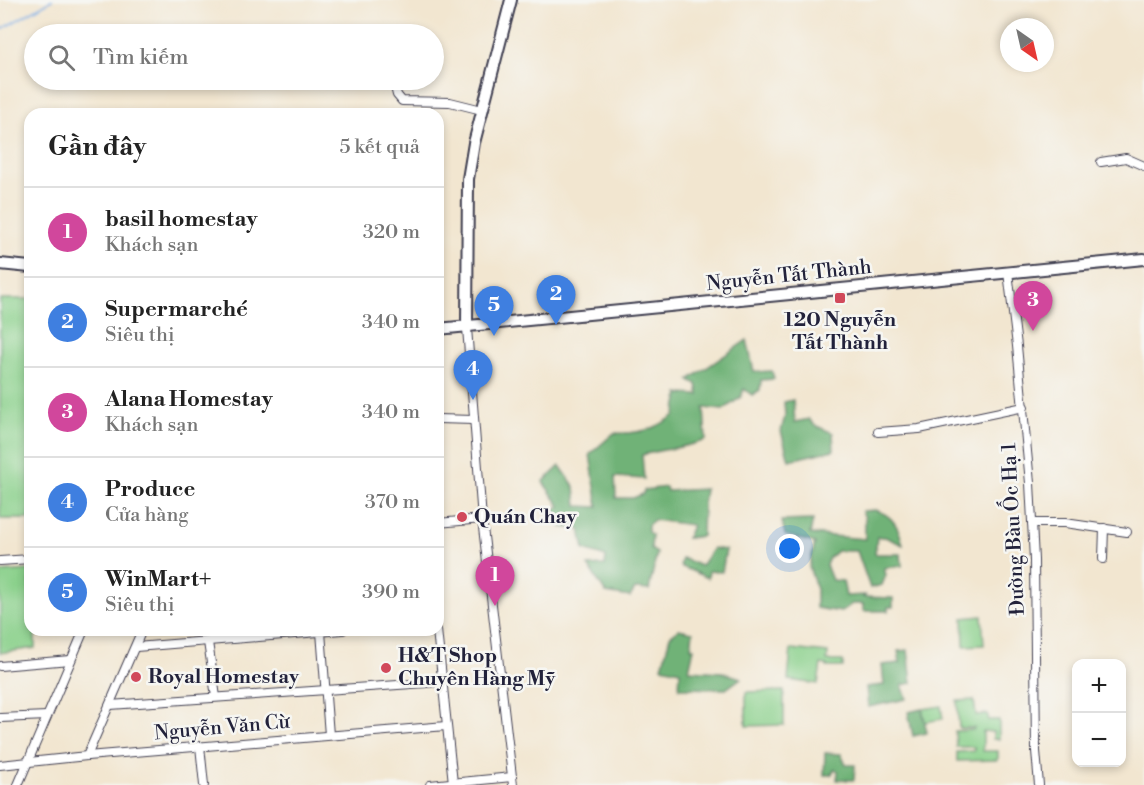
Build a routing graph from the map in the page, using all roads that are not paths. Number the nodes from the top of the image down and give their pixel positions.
1 (511, 0) edge
2 (396, 90) edge
3 (482, 110) junction
4 (1101, 162) dead end
5 (1144, 166) edge
6 (1144, 259) edge
7 (0, 264) edge
8 (24, 266) edge
9 (1008, 272) junction
10 (467, 328) junction
11 (444, 329) edge
12 (1024, 407) junction
13 (444, 419) edge
14 (474, 420) junction
15 (878, 432) dead end
16 (482, 519) junction
17 (444, 522) edge
18 (1032, 523) junction
19 (1104, 528) junction
20 (1126, 532) dead end
21 (1103, 559) dead end
22 (24, 560) edge
23 (0, 561) edge
24 (81, 636) edge
25 (140, 636) edge
26 (276, 636) edge
27 (321, 636) edge
28 (437, 636) edge
29 (208, 642) junction
30 (136, 647) junction
31 (70, 660) junction
32 (0, 666) edge
33 (441, 682) junction
34 (326, 690) junction
35 (216, 697) junction
36 (110, 705) junction
37 (47, 716) junction
38 (0, 718) edge
39 (446, 726) junction
40 (329, 735) junction
41 (200, 746) junction
42 (87, 756) junction
43 (27, 763) junction
44 (0, 765) edge
45 (513, 781) edge
46 (453, 783) junction
47 (18, 785) edge
48 (204, 785) edge
49 (430, 785) edge
50 (1039, 785) edge

1 - 3 main road
2 - 3 street
3 - 10 main road
4 - 5 street
6 - 9 main road, Nguyễn Tất Thành
7 - 8 main road
9 - 10 main road, Nguyễn Tất Thành
9 - 12 street, Đường Bàu Ốc Hạ 1
10 - 11 main road, Nguyễn Tất Thành
10 - 14 street
12 - 15 street
12 - 18 street, Đường Bàu Ốc Hạ 1
13 - 14 street
14 - 16 street
16 - 17 street
16 - 45 street
18 - 19 street
18 - 50 street, Đường Bàu Ốc Hạ 1
19 - 20 street
19 - 21 street
22 - 23 street
24 - 31 street
25 - 30 street
26 - 29 street
27 - 34 street
28 - 33 street
29 - 30 street
29 - 35 street
30 - 36 street
31 - 32 street
31 - 37 street
33 - 34 street
33 - 39 street
34 - 35 street
34 - 40 street
35 - 36 street
36 - 42 street
37 - 38 street
37 - 43 street
39 - 40 street, Nguyễn Văn Cừ
39 - 46 street
40 - 41 street, Nguyễn Văn Cừ
41 - 42 street, Nguyễn Văn Cừ
41 - 48 street
42 - 43 street, Nguyễn Văn Cừ
43 - 44 street, Nguyễn Văn Cừ
43 - 47 street
45 - 46 street
46 - 49 street

